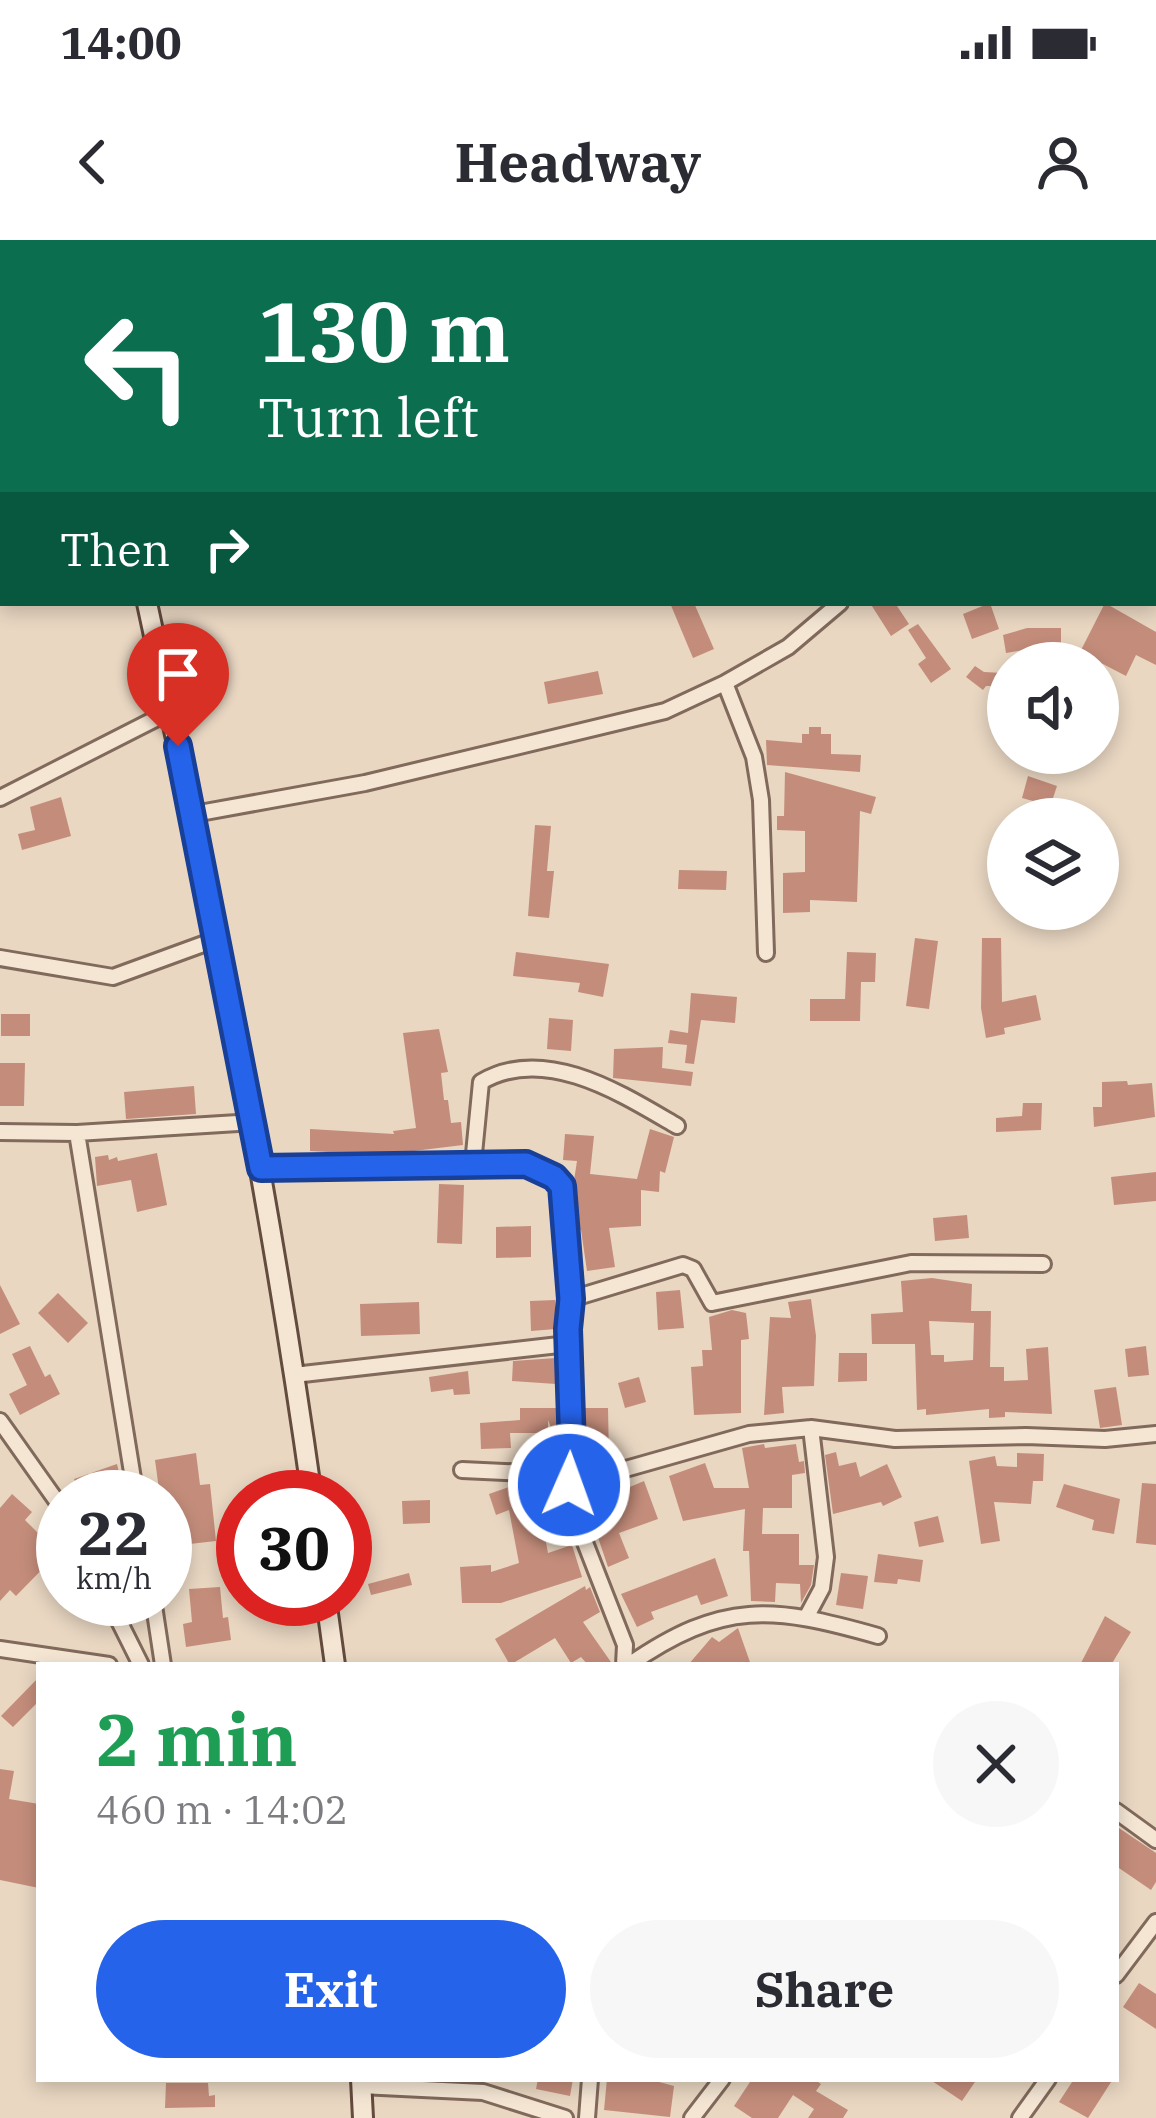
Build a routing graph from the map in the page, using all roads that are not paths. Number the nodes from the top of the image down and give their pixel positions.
1 (148, 606) edge
2 (836, 606) edge
3 (725, 683) junction
4 (171, 711) junction
5 (0, 797) edge
6 (194, 814) junction
7 (217, 939) junction
8 (766, 953) dead end
9 (0, 958) edge
10 (254, 1122) junction
11 (677, 1126) dead end
12 (0, 1132) edge
13 (77, 1133) junction
14 (473, 1164) junction
15 (261, 1168) junction
16 (1043, 1264) dead end
17 (571, 1299) junction
18 (568, 1344) junction
19 (295, 1375) junction
20 (0, 1421) edge
21 (811, 1428) junction
22 (1156, 1434) edge
23 (132, 1470) edge
24 (307, 1470) edge
25 (462, 1470) dead end
26 (36, 1472) edge
27 (569, 1480) junction
28 (808, 1616) junction
29 (122, 1626) edge
30 (157, 1626) edge
31 (330, 1626) edge
32 (878, 1636) dead end
33 (0, 1648) edge
34 (90, 1662) edge
35 (140, 1662) edge
36 (163, 1662) edge
37 (335, 1662) edge
38 (626, 1662) edge
39 (631, 1662) edge
40 (1119, 1813) edge
41 (1156, 1840) edge
42 (1156, 1922) edge
43 (1119, 1971) edge
44 (590, 2082) edge
45 (720, 2082) edge
46 (1046, 2082) edge
47 (361, 2083) edge
48 (363, 2118) edge
49 (565, 2118) edge
50 (587, 2118) edge
51 (692, 2118) edge
52 (1020, 2118) edge

1 - 4 main road
2 - 3 street
3 - 6 street
3 - 8 street
4 - 5 street
4 - 6 main road
6 - 7 main road
7 - 9 street
7 - 10 main road
10 - 13 street
10 - 15 main road
11 - 14 street
12 - 13 street
13 - 23 street
14 - 15 street
14 - 17 street
15 - 19 main road
16 - 17 street
17 - 18 street
18 - 19 street
18 - 27 street
19 - 24 main road
20 - 26 street
21 - 22 street
21 - 27 street
21 - 28 street
25 - 27 street
27 - 38 street
28 - 32 street
28 - 39 street
29 - 35 street
30 - 36 street
31 - 37 main road
33 - 34 street
40 - 41 street
42 - 43 street
44 - 50 street
45 - 51 street
46 - 52 street
47 - 48 main road
47 - 49 street

